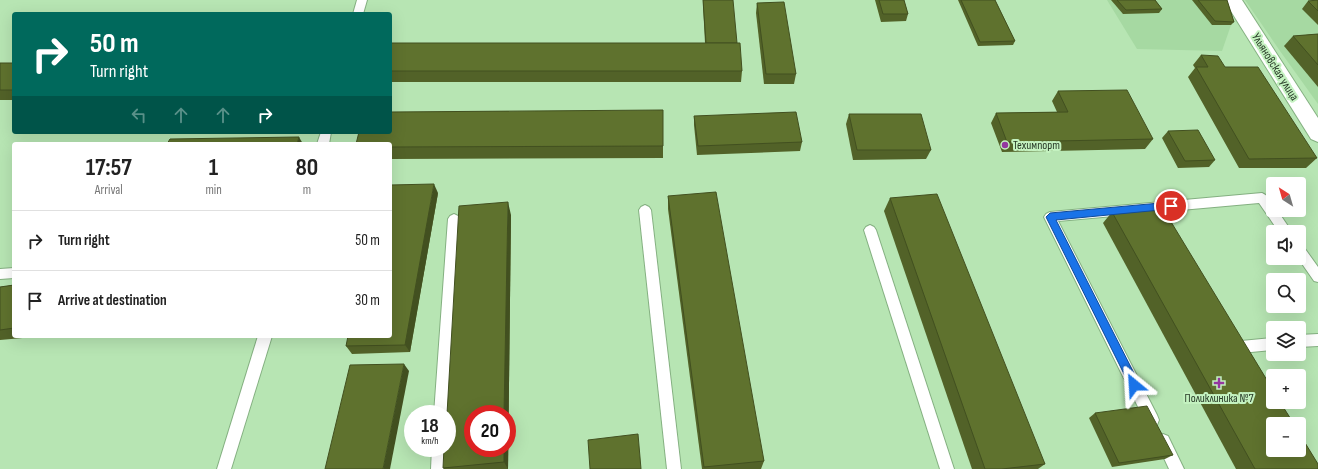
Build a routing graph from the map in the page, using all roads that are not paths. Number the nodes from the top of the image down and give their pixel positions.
1 (362, 0) edge
2 (1233, 0) edge
3 (359, 12) edge
4 (1318, 134) edge
5 (645, 210) dead end
6 (454, 219) dead end
7 (1281, 225) edge
8 (870, 230) dead end
9 (1306, 260) edge
10 (12, 272) edge
11 (0, 274) edge
12 (1318, 278) edge
13 (263, 338) edge
14 (1318, 340) edge
15 (1306, 341) edge
16 (1266, 345) edge
17 (1241, 347) edge
18 (442, 405) edge
19 (439, 457) edge
20 (224, 469) edge
21 (438, 469) edge
22 (674, 469) edge
23 (947, 469) edge
24 (1177, 469) edge

1 - 3 lane
2 - 4 street, Ульяновская улица
5 - 22 lane
6 - 18 lane
7 - 24 lane
8 - 23 lane
9 - 12 lane
10 - 11 lane
13 - 20 lane
14 - 15 lane
16 - 17 lane
19 - 21 lane

